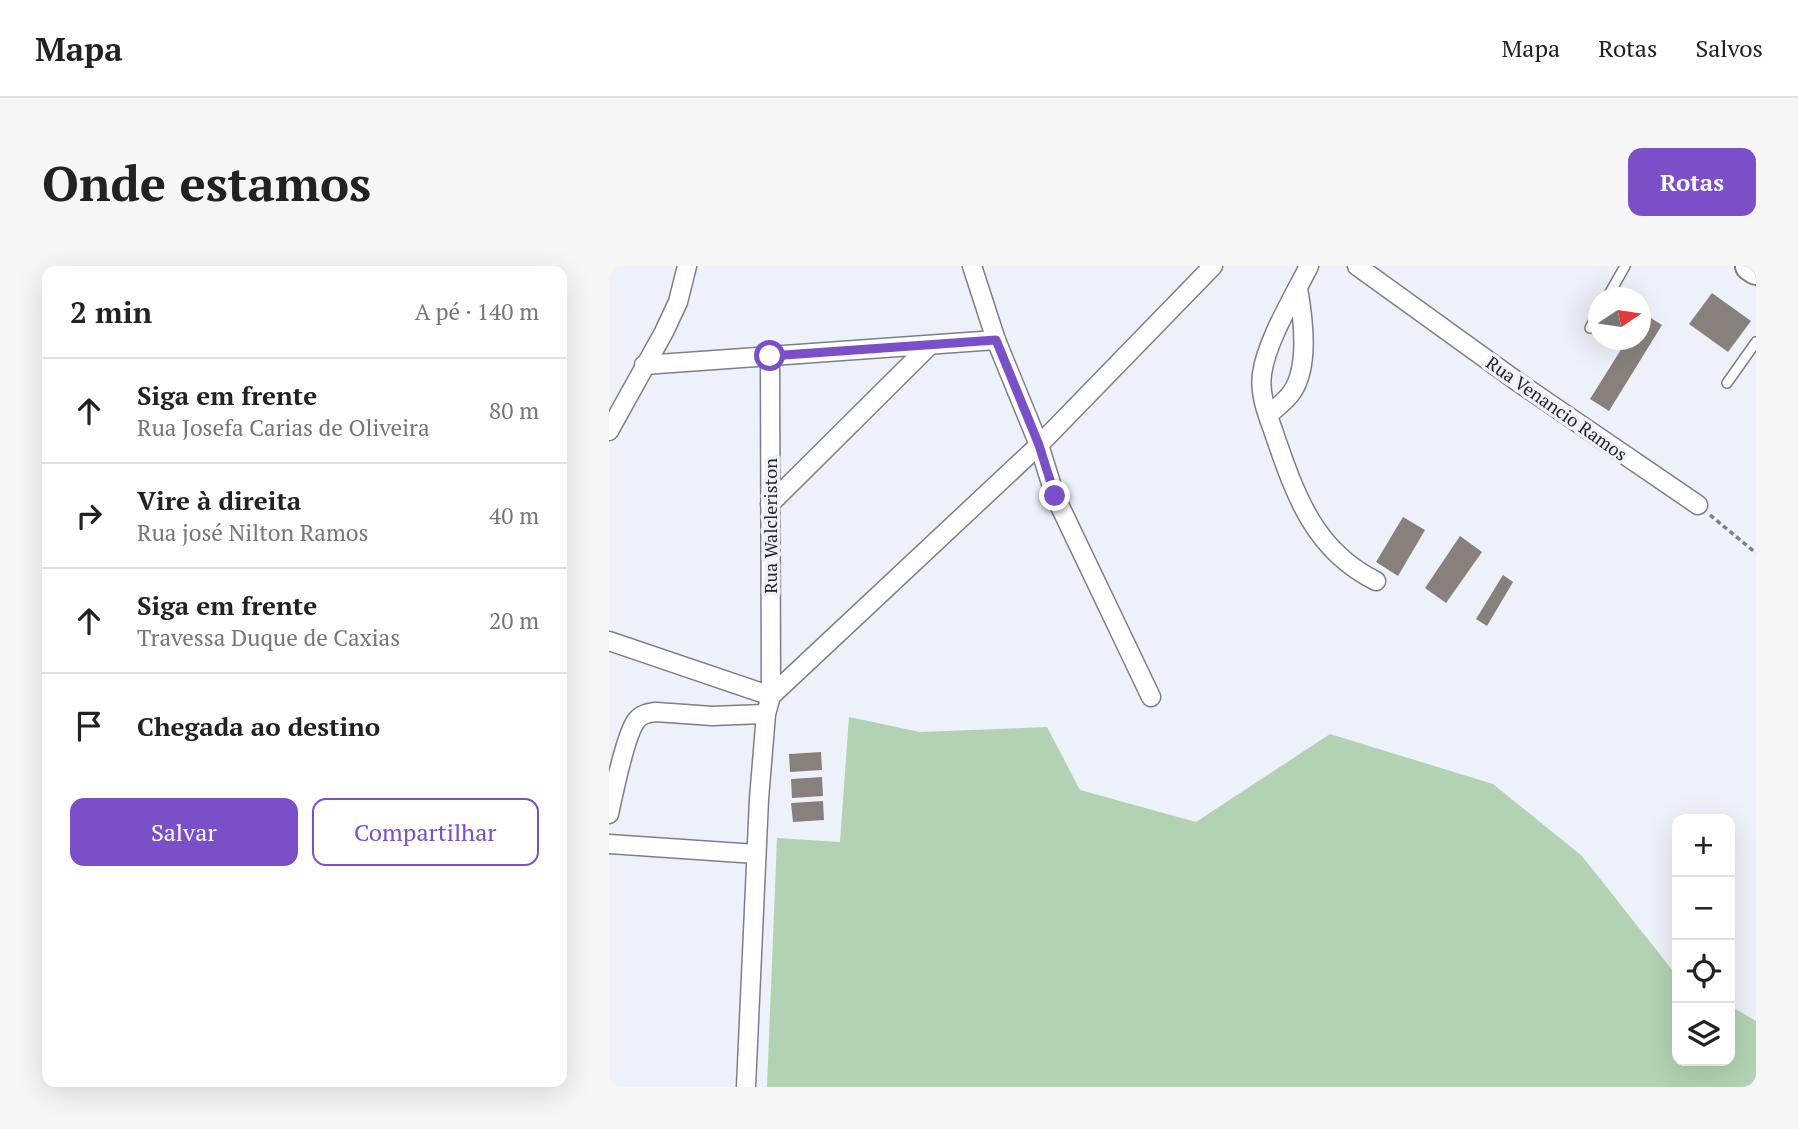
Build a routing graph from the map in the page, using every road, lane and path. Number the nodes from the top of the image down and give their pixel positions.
1 (687, 266) edge
2 (972, 266) edge
3 (1213, 266) edge
4 (1309, 266) edge
5 (1357, 266) edge
6 (1625, 266) edge
7 (1750, 266) edge
8 (1756, 270) edge
9 (1613, 287) edge
10 (1298, 288) junction
11 (996, 340) junction
12 (1756, 342) edge
13 (930, 345) junction
14 (770, 356) junction
15 (644, 365) junction
16 (1727, 383) dead end
17 (1268, 415) junction
18 (609, 431) edge
19 (1039, 445) junction
20 (770, 505) junction
21 (1698, 505) joint
22 (1756, 553) edge
23 (1376, 580) dead end
24 (609, 641) edge
25 (771, 696) junction
26 (1151, 697) dead end
27 (766, 714) junction
28 (609, 814) edge
29 (609, 844) edge
30 (756, 854) junction
31 (746, 1087) edge

1 - 15 street
2 - 11 street
3 - 19 street
4 - 10 street
5 - 21 street, Rua Venancio Ramos
6 - 9 lane
7 - 8 main road
10 - 17 street
10 - 17 street
11 - 13 street
11 - 19 street
12 - 16 lane
13 - 14 street
13 - 20 street
14 - 15 street
14 - 20 street, Rua Walcleriston
15 - 18 street
17 - 23 street
19 - 25 street
19 - 26 street
20 - 25 street, Rua Walcleriston
21 - 22 path
24 - 25 street
25 - 27 street, Rua Walcleriston
27 - 28 street
27 - 30 street, Rua Walcleriston
29 - 30 street
30 - 31 street, Rua Walcleriston

